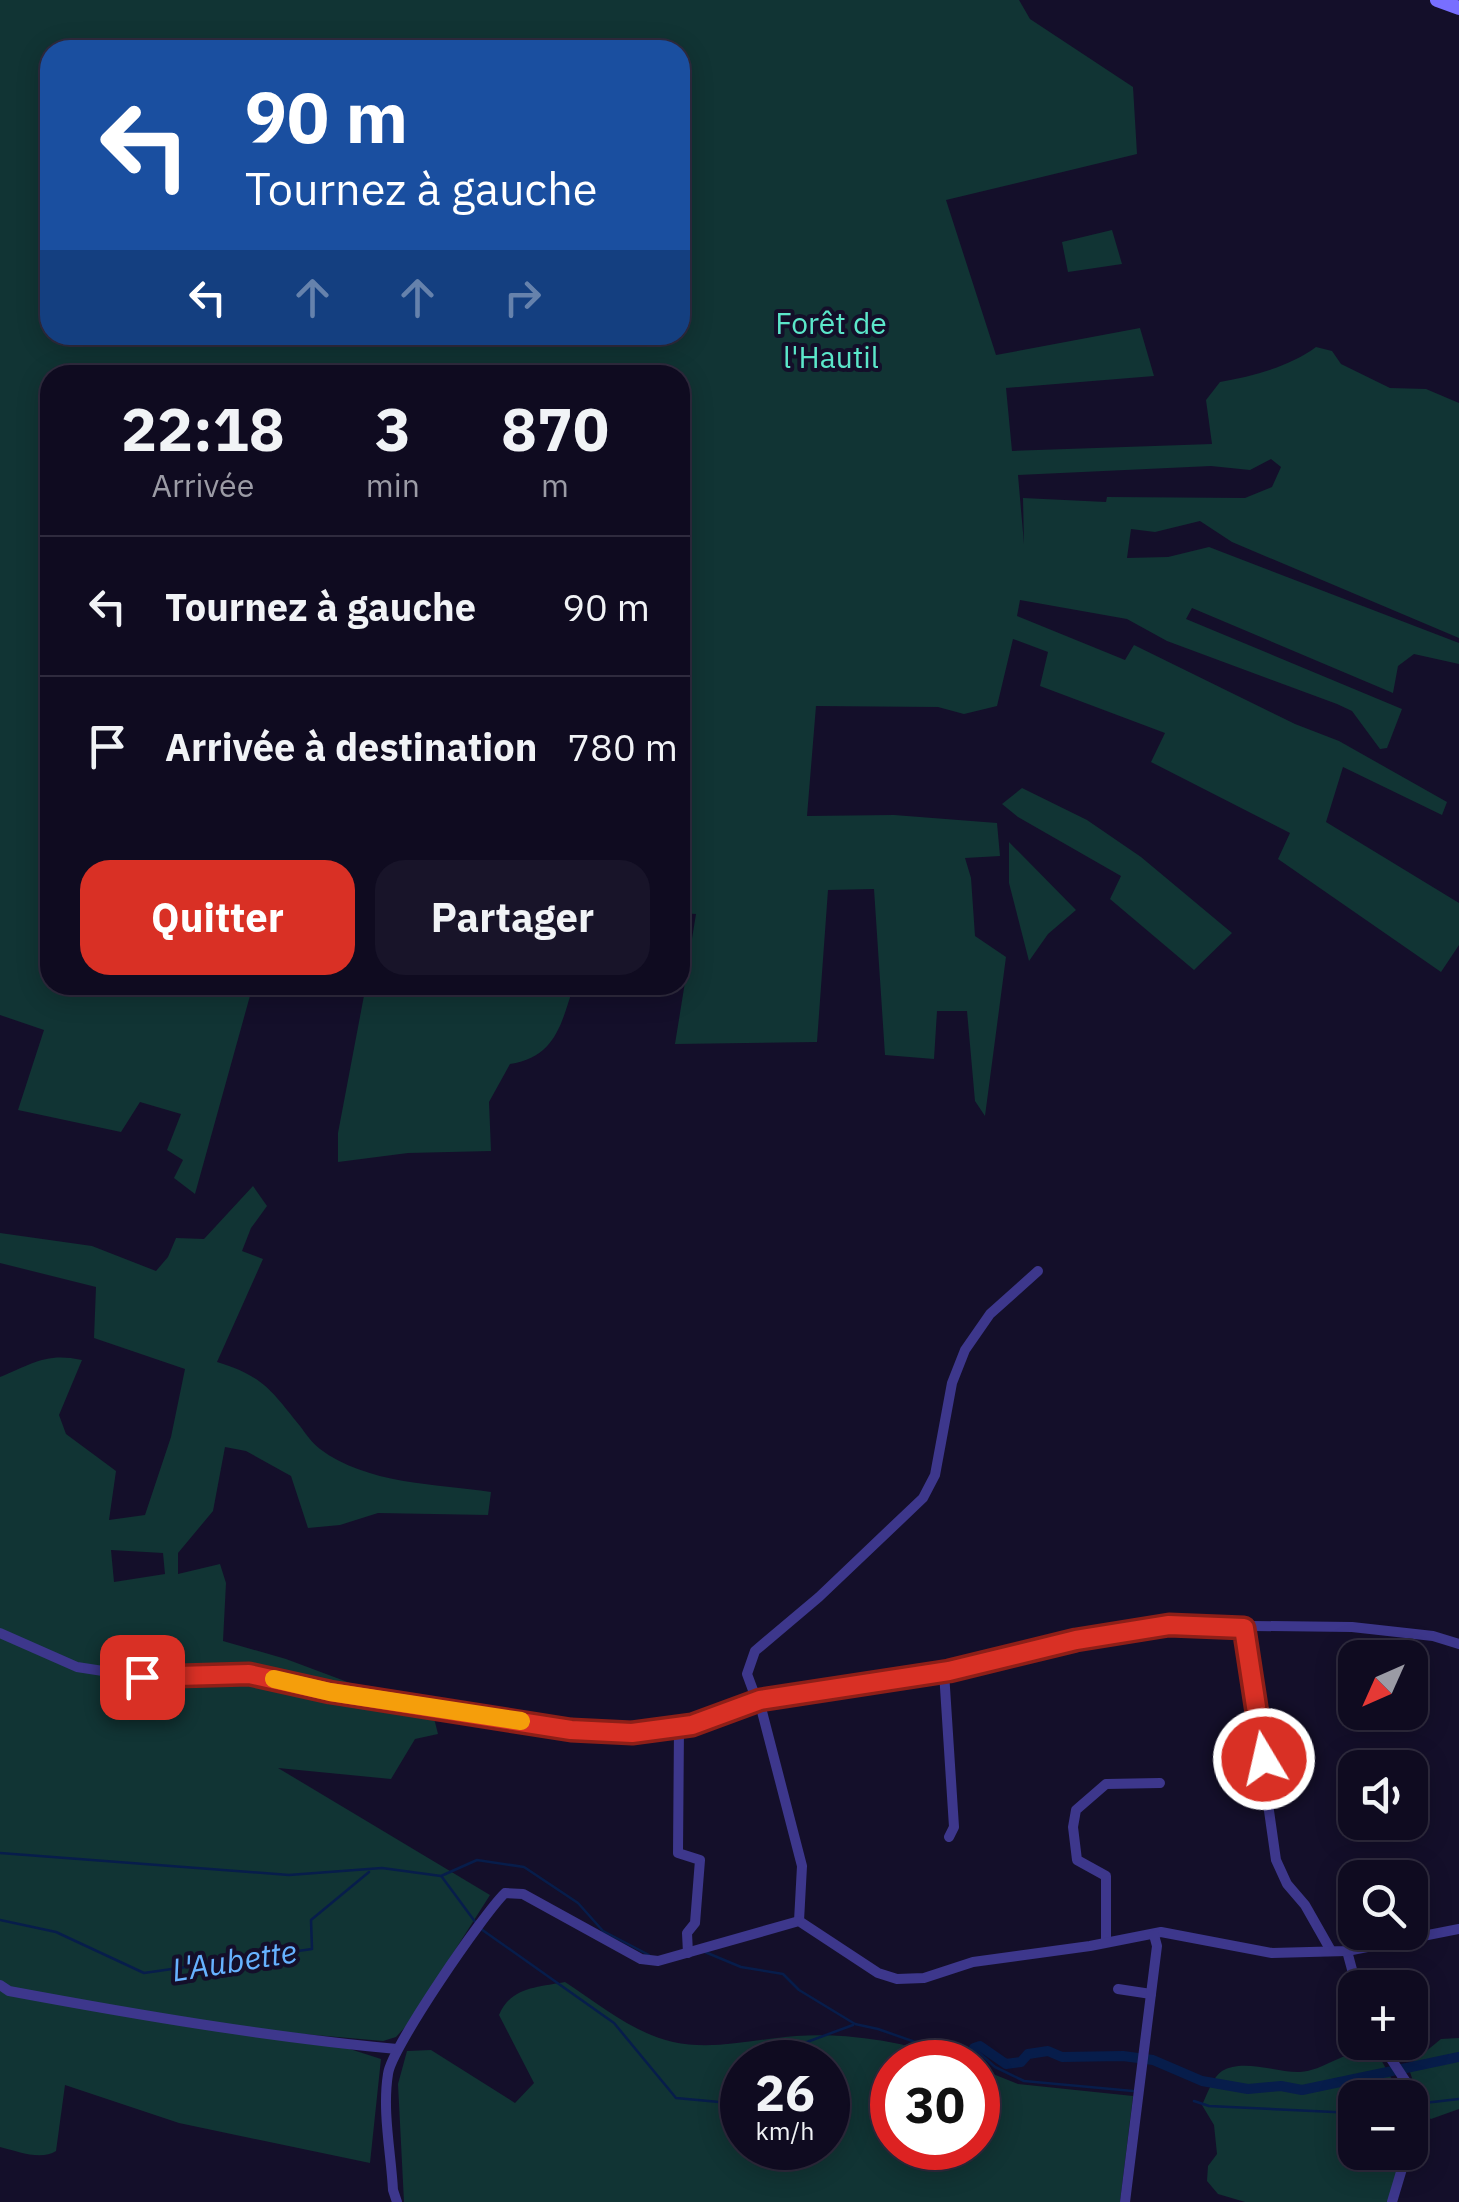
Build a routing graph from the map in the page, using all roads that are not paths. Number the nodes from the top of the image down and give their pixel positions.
1 (1437, 0) edge
2 (1459, 8) edge
3 (1038, 1271) dead end
4 (1241, 1628) junction
5 (0, 1633) edge
6 (1459, 1644) edge
7 (944, 1672) junction
8 (758, 1701) junction
9 (679, 1728) junction
10 (1160, 1783) dead end
11 (949, 1837) dead end
12 (799, 1921) junction
13 (1459, 1929) edge
14 (1154, 1935) junction
15 (1106, 1942) junction
16 (1330, 1949) junction
17 (1347, 1951) junction
18 (688, 1952) junction
19 (1352, 1970) edge
20 (5, 1988) edge
21 (1118, 1988) dead end
22 (1151, 1994) junction
23 (397, 2050) junction
24 (1402, 2170) edge
25 (397, 2202) edge
26 (1125, 2202) edge
27 (1392, 2202) edge

1 - 2 main road
3 - 8 street
4 - 6 street
4 - 7 street
4 - 16 street
5 - 9 street
7 - 8 street
7 - 11 street
8 - 9 street
8 - 12 street
9 - 18 street
10 - 15 street
12 - 15 street
12 - 18 street
13 - 17 street
14 - 15 street
14 - 16 street
14 - 22 street
16 - 17 street
17 - 19 street
18 - 23 street
20 - 23 street
21 - 22 street
22 - 26 street
23 - 25 street
24 - 27 street

